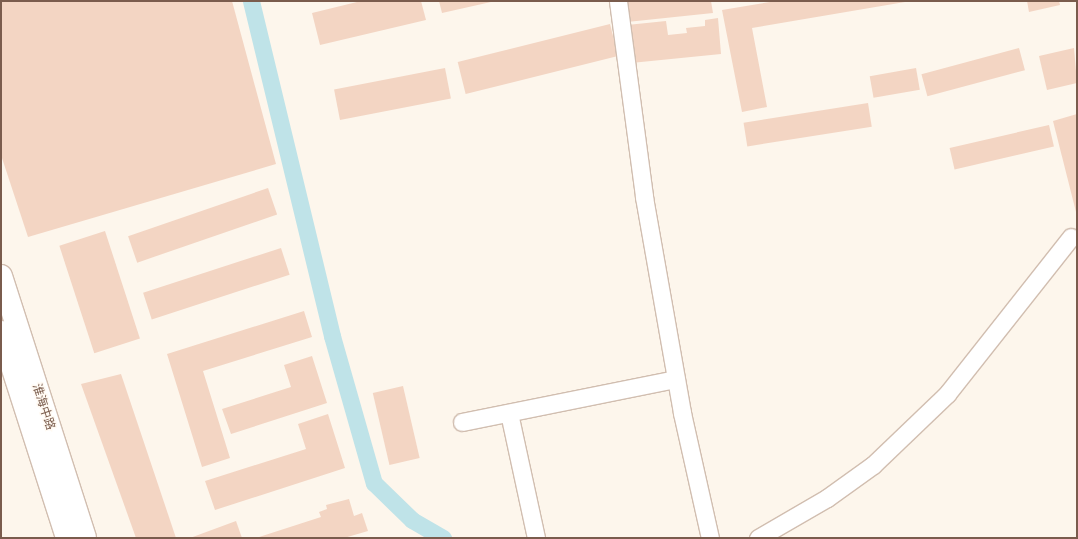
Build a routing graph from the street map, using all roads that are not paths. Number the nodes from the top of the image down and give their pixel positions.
1 (618, 1) edge
2 (1071, 237) dead end
3 (1, 276) edge
4 (1, 332) edge
5 (676, 379) junction
6 (509, 412) junction
7 (462, 422) dead end
8 (768, 535) edge
9 (67, 538) edge
10 (85, 538) edge
11 (536, 538) edge
12 (710, 538) edge

1 - 5 street
2 - 8 street
3 - 10 main road, 淮海中路
4 - 9 main road, 淮海中路
5 - 6 street
5 - 12 street
6 - 7 street
6 - 11 street

